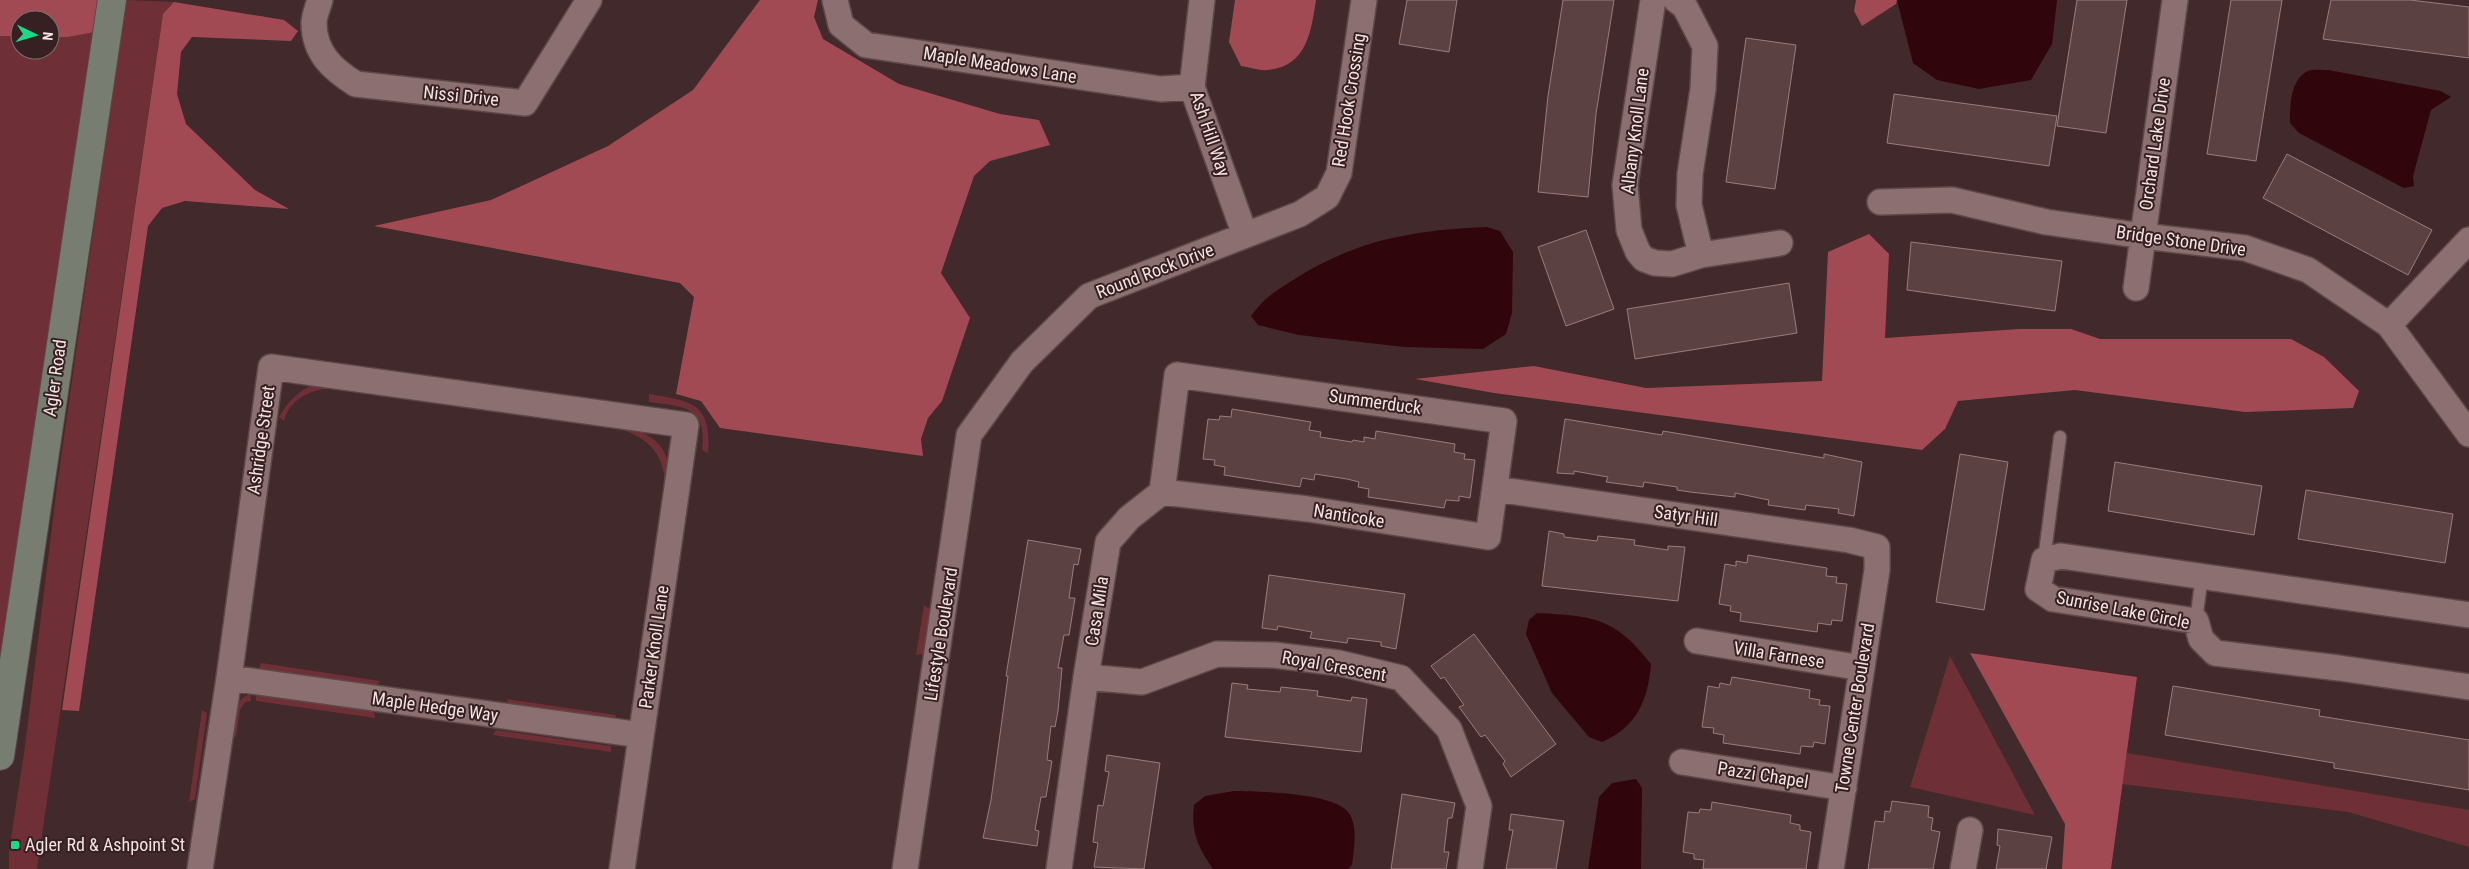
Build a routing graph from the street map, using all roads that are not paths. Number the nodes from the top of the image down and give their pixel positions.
1 (112, 0) edge
2 (589, 0) edge
3 (835, 0) edge
4 (1202, 0) edge
5 (1364, 0) edge
6 (1653, 0) edge
7 (1676, 0) edge
8 (2174, 0) edge
9 (317, 11) edge
10 (1192, 87) junction
11 (1880, 202) dead end
12 (1245, 236) junction
13 (2143, 236) junction
14 (2469, 240) edge
15 (1780, 243) dead end
16 (1702, 255) junction
17 (2136, 288) dead end
18 (2389, 325) junction
19 (992, 405) joint
20 (686, 425) joint
21 (2469, 434) edge
22 (2060, 437) dead end
23 (1495, 489) junction
24 (1162, 492) junction
25 (1876, 547) joint
26 (2044, 560) junction
27 (2202, 575) junction
28 (2469, 615) edge
29 (2196, 621) junction
30 (1697, 641) dead end
31 (1862, 668) junction
32 (1086, 677) junction
33 (229, 678) junction
34 (2469, 687) edge
35 (641, 735) junction
36 (0, 756) edge
37 (1682, 762) dead end
38 (1844, 788) junction
39 (1970, 830) dead end
40 (200, 869) edge
41 (622, 869) edge
42 (905, 869) edge
43 (1058, 869) edge
44 (1470, 869) edge
45 (1831, 869) edge
46 (1963, 869) edge

1 - 36 main road, Agler Road
2 - 9 street, Nissi Drive
3 - 10 street, Maple Meadows Lane
4 - 10 street, Ash Hill Way
5 - 12 street, Red Hook Crossing
6 - 16 street, Albany Knoll Lane
7 - 16 street
8 - 13 street, Orchard Lake Drive
10 - 12 street, Ash Hill Way
11 - 13 street, Bridge Stone Drive
12 - 19 street, Round Rock Drive
13 - 17 street, Orchard Lake Drive
13 - 18 street, Bridge Stone Drive
14 - 18 street
15 - 16 street
18 - 21 street, Bridge Stone Drive
19 - 42 street, Lifestyle Boulevard
20 - 33 street, Ashridge Street
20 - 35 street, Parker Knoll Lane
22 - 26 lane
23 - 24 street, Nanticoke
23 - 24 street, Summerduck
23 - 25 street, Satyr Hill
24 - 32 street, Casa Mila
25 - 31 street, Towne Center Boulevard
26 - 27 street
26 - 29 street, Sunrise Lake Circle
27 - 28 street
27 - 29 lane
29 - 34 street, Sunrise Lake Circle
30 - 31 street, Villa Farnese
31 - 38 street, Towne Center Boulevard
32 - 43 street, Casa Mila
32 - 44 street, Royal Crescent
33 - 35 street, Maple Hedge Way
33 - 40 street, Ashridge Street
35 - 41 street, Parker Knoll Lane
37 - 38 street, Pazzi Chapel
38 - 45 street, Towne Center Boulevard
39 - 46 street

